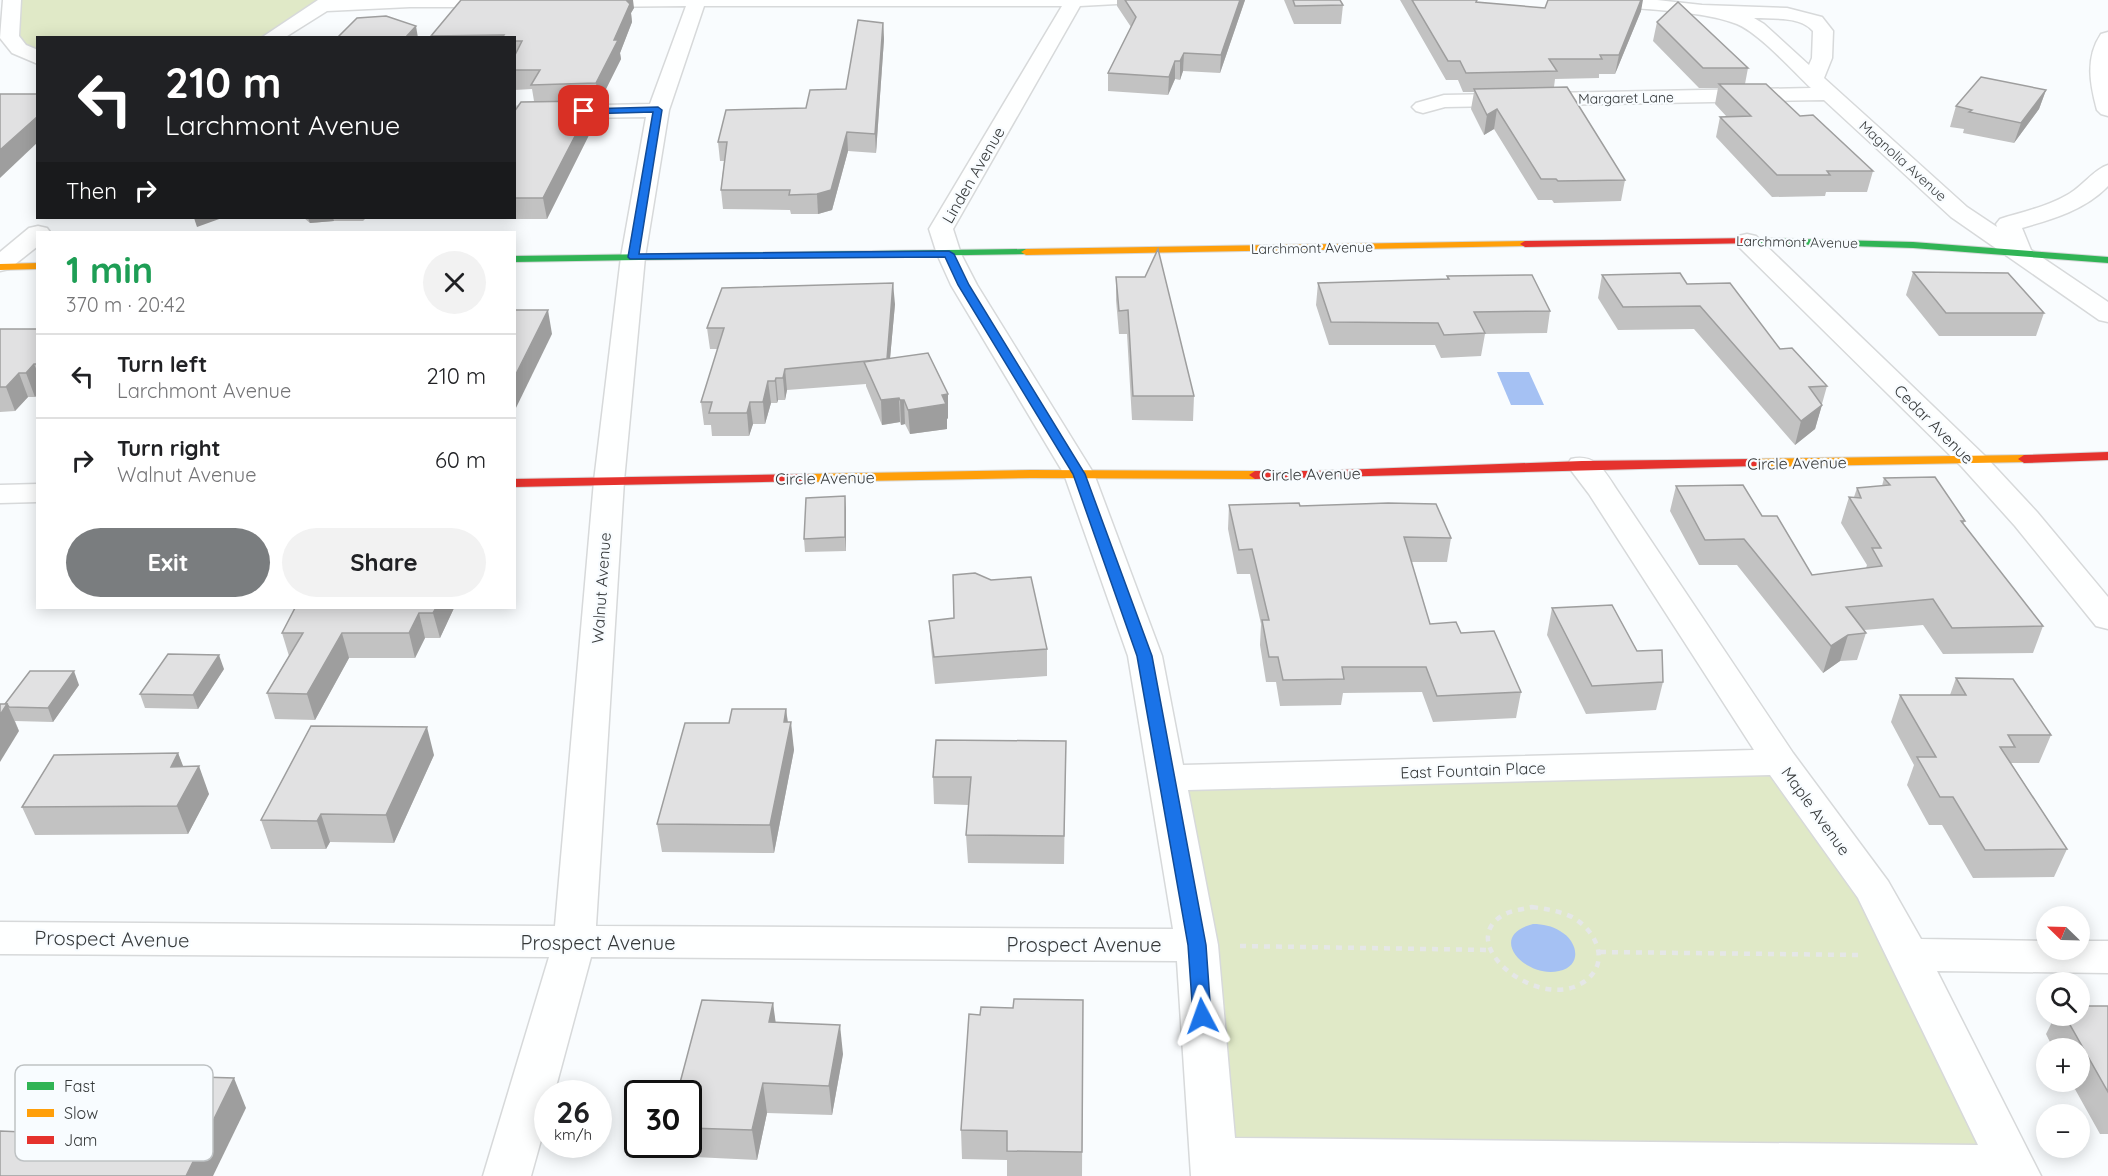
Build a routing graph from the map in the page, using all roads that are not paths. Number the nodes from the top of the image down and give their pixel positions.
1 (12, 0) edge
2 (696, 0) edge
3 (1111, 0) edge
4 (1612, 0) edge
5 (518, 1) edge
6 (565, 1) edge
7 (1072, 2) junction
8 (325, 3) edge
9 (1702, 11) junction
10 (273, 36) edge
11 (2108, 38) edge
12 (36, 57) edge
13 (1813, 79) junction
14 (1830, 94) junction
15 (1423, 107) dead end
16 (658, 110) junction
17 (2108, 110) edge
18 (516, 113) edge
19 (2108, 172) edge
20 (55, 219) edge
21 (40, 231) edge
22 (36, 235) edge
23 (1748, 241) junction
24 (949, 254) junction
25 (2020, 254) junction
26 (633, 257) junction
27 (516, 259) edge
28 (2108, 260) edge
29 (0, 265) edge
30 (36, 266) edge
31 (2108, 314) edge
32 (2108, 456) edge
33 (1973, 461) junction
34 (1582, 465) junction
35 (1079, 474) junction
36 (609, 481) junction
37 (516, 483) edge
38 (36, 493) edge
39 (0, 494) edge
40 (2108, 619) edge
41 (1780, 762) junction
42 (1166, 778) junction
43 (0, 938) edge
44 (574, 943) junction
45 (1197, 945) junction
46 (1908, 955) junction
47 (2108, 957) edge
48 (1214, 1167) edge
49 (2015, 1170) edge
50 (507, 1176) edge

1 - 12 street
2 - 6 street
2 - 7 street
2 - 16 street, Walnut Avenue
3 - 7 street
4 - 9 street
5 - 8 street
7 - 24 street, Linden Avenue
8 - 10 street
9 - 13 street, Magnolia Avenue
9 - 13 street
11 - 17 street
13 - 14 street, Magnolia Avenue
14 - 15 street, Margaret Lane
14 - 25 street, Magnolia Avenue
16 - 18 street
16 - 26 street, Walnut Avenue
19 - 25 street
20 - 21 street
22 - 29 street
23 - 24 street, Larchmont Avenue
23 - 25 street, Larchmont Avenue
23 - 33 street, Cedar Avenue
24 - 26 street, Larchmont Avenue
24 - 35 street, Linden Avenue
25 - 28 street, Larchmont Avenue
25 - 31 street, Magnolia Avenue
26 - 27 street, Larchmont Avenue
26 - 36 street, Walnut Avenue
29 - 30 street
32 - 33 street, Circle Avenue
33 - 34 street, Circle Avenue
33 - 40 street, Cedar Avenue
34 - 35 street, Circle Avenue
34 - 41 street, Maple Avenue
35 - 36 street, Circle Avenue
35 - 42 street, Linden Avenue
36 - 37 street, Circle Avenue
36 - 44 street, Walnut Avenue
38 - 39 street
41 - 42 street, East Fountain Place
41 - 46 street, Maple Avenue
42 - 45 street, Linden Avenue
43 - 44 street, Prospect Avenue
44 - 45 street, Prospect Avenue
44 - 50 street, Walnut Avenue
45 - 48 street, Linden Avenue
46 - 47 street
46 - 49 street, Maple Avenue
48 - 49 street

